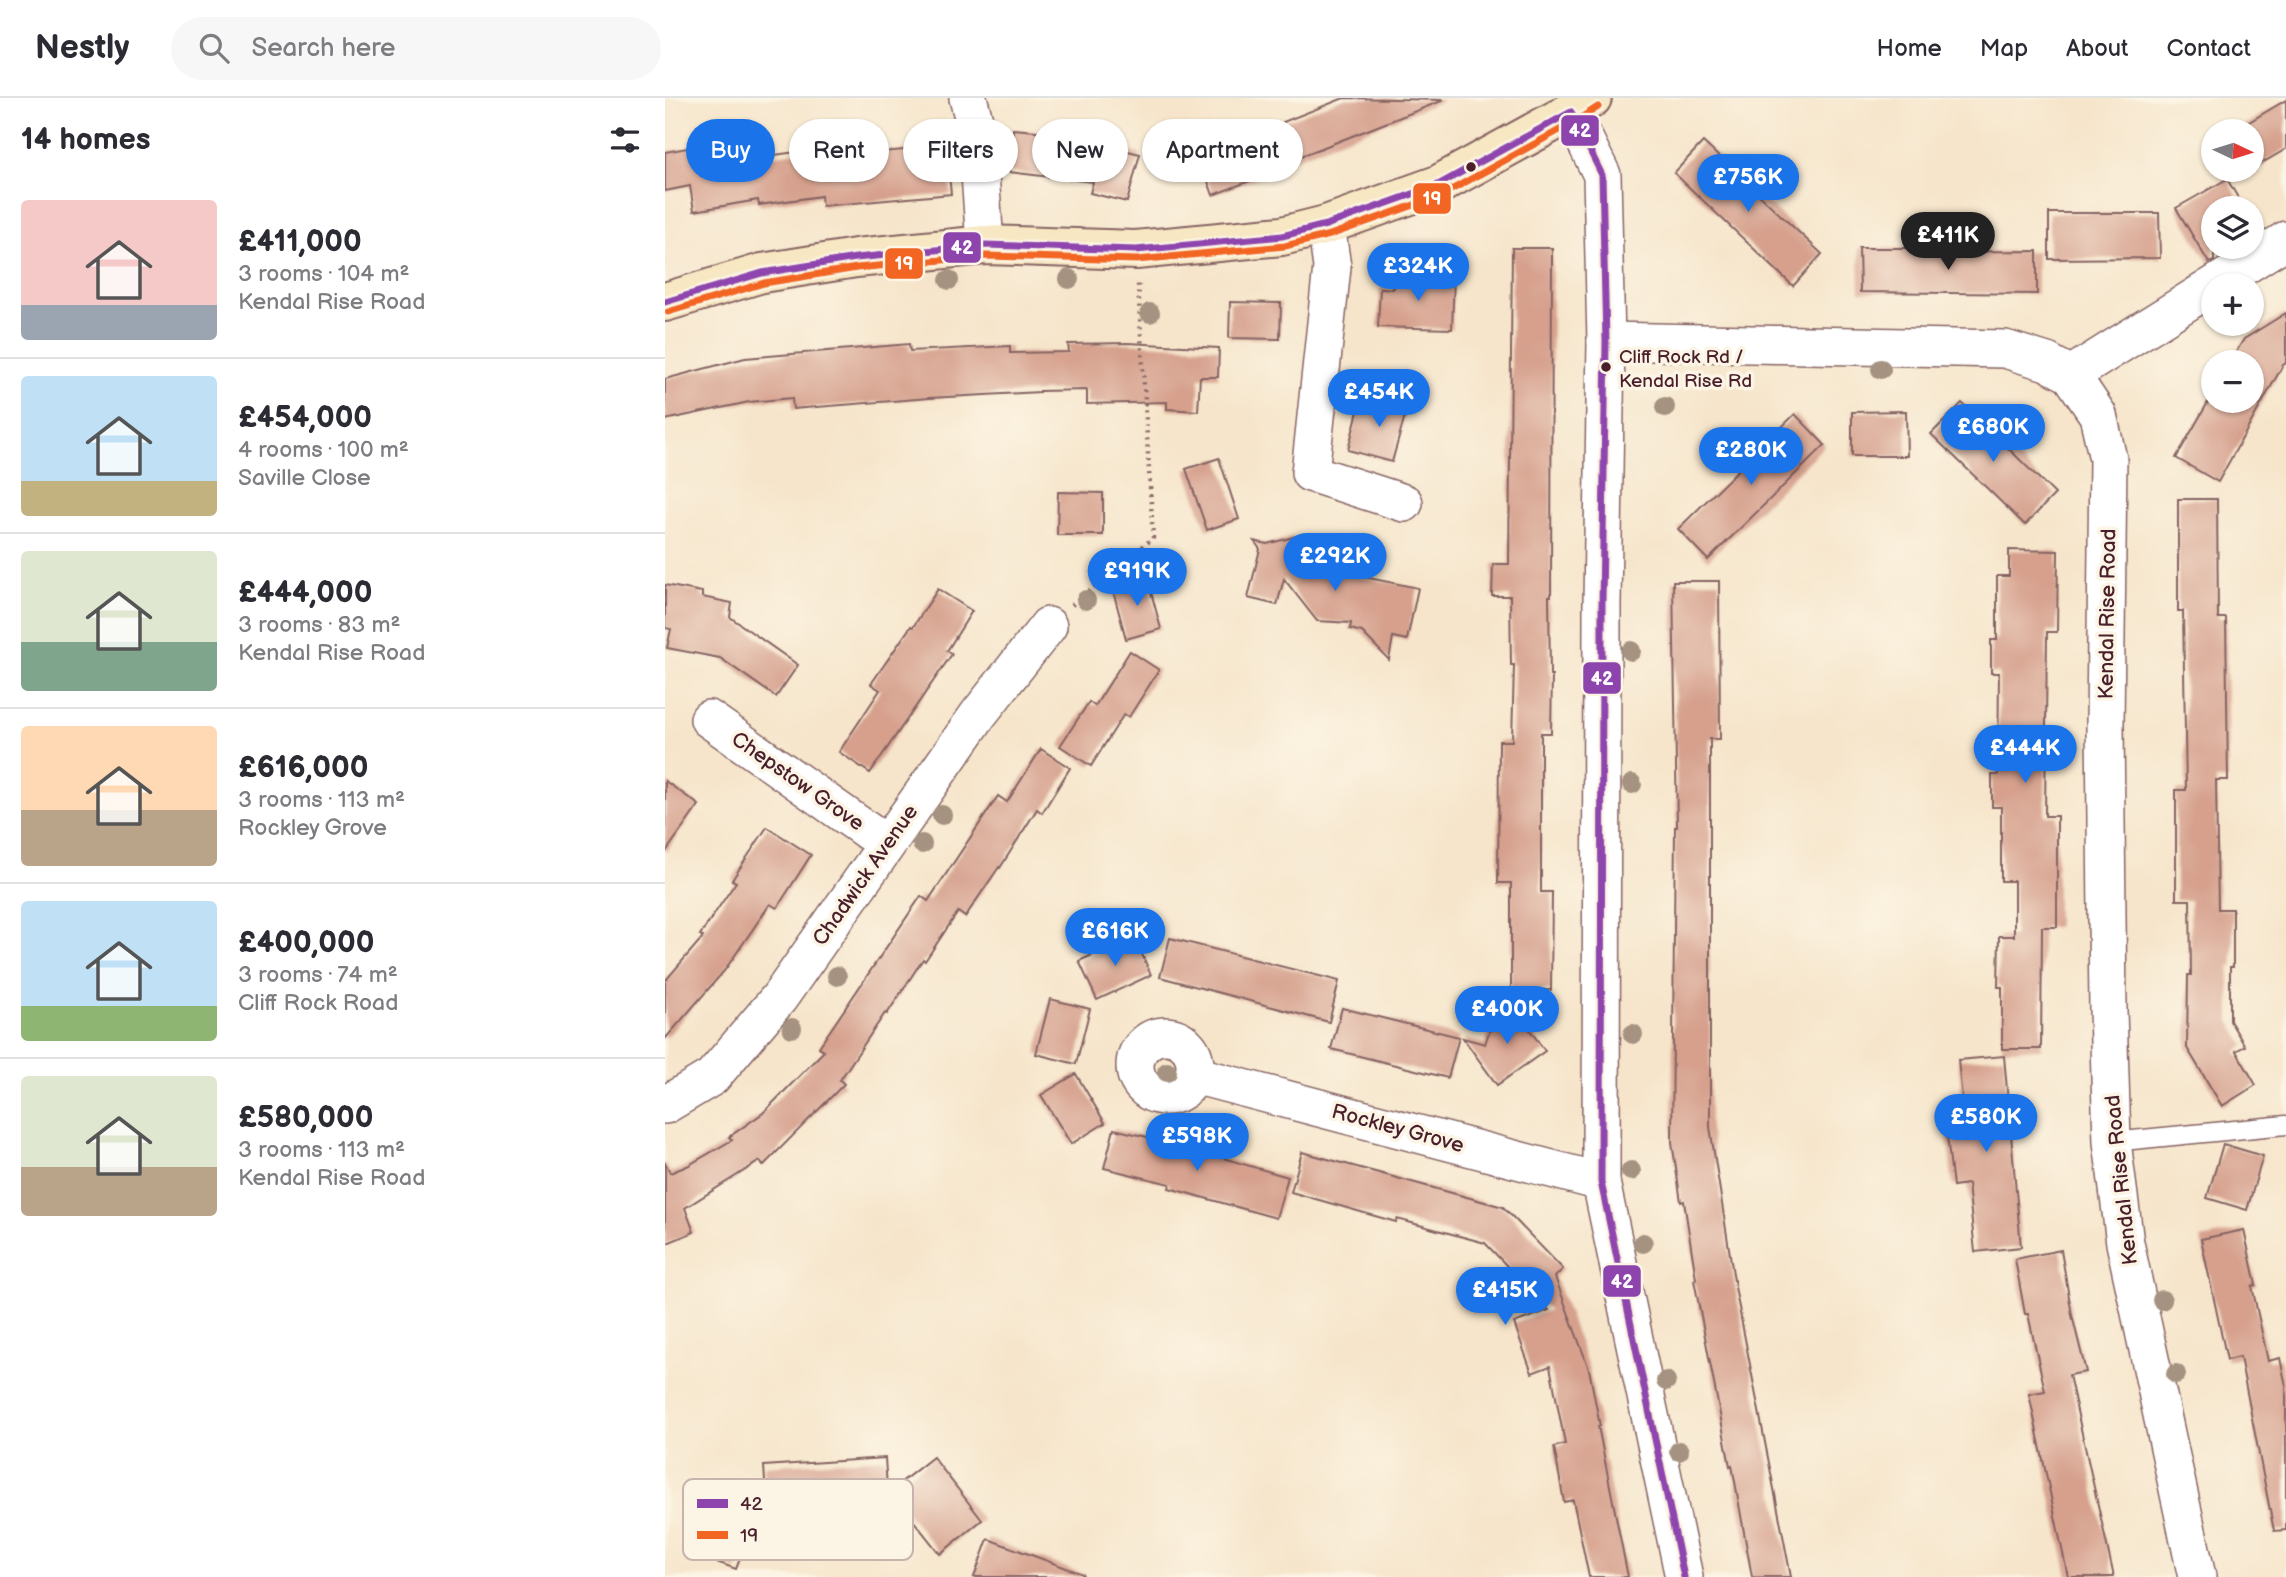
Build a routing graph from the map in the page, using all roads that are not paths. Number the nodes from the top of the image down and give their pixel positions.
1 (968, 98) edge
2 (1581, 105) edge
3 (1326, 225) junction
4 (2286, 240) edge
5 (985, 246) junction
6 (665, 302) edge
7 (1606, 341) junction
8 (2071, 375) junction
9 (1404, 503) dead end
10 (1048, 626) road end
11 (709, 719) dead end
12 (886, 844) junction
13 (1194, 1075) dead end
14 (665, 1105) edge
15 (2286, 1125) edge
16 (2112, 1142) junction
17 (1601, 1182) junction
18 (1684, 1577) edge
19 (2197, 1577) edge

1 - 5 street
2 - 3 street
2 - 7 street
3 - 5 street
3 - 9 street
4 - 8 street
5 - 6 street
7 - 8 street
7 - 17 street
8 - 16 street, Kendal Rise Road
10 - 12 street, Chadwick Avenue
11 - 12 street, Chepstow Grove
12 - 14 street, Chadwick Avenue
13 - 17 street, Rockley Grove
15 - 16 lane
16 - 19 street, Kendal Rise Road
17 - 18 street

